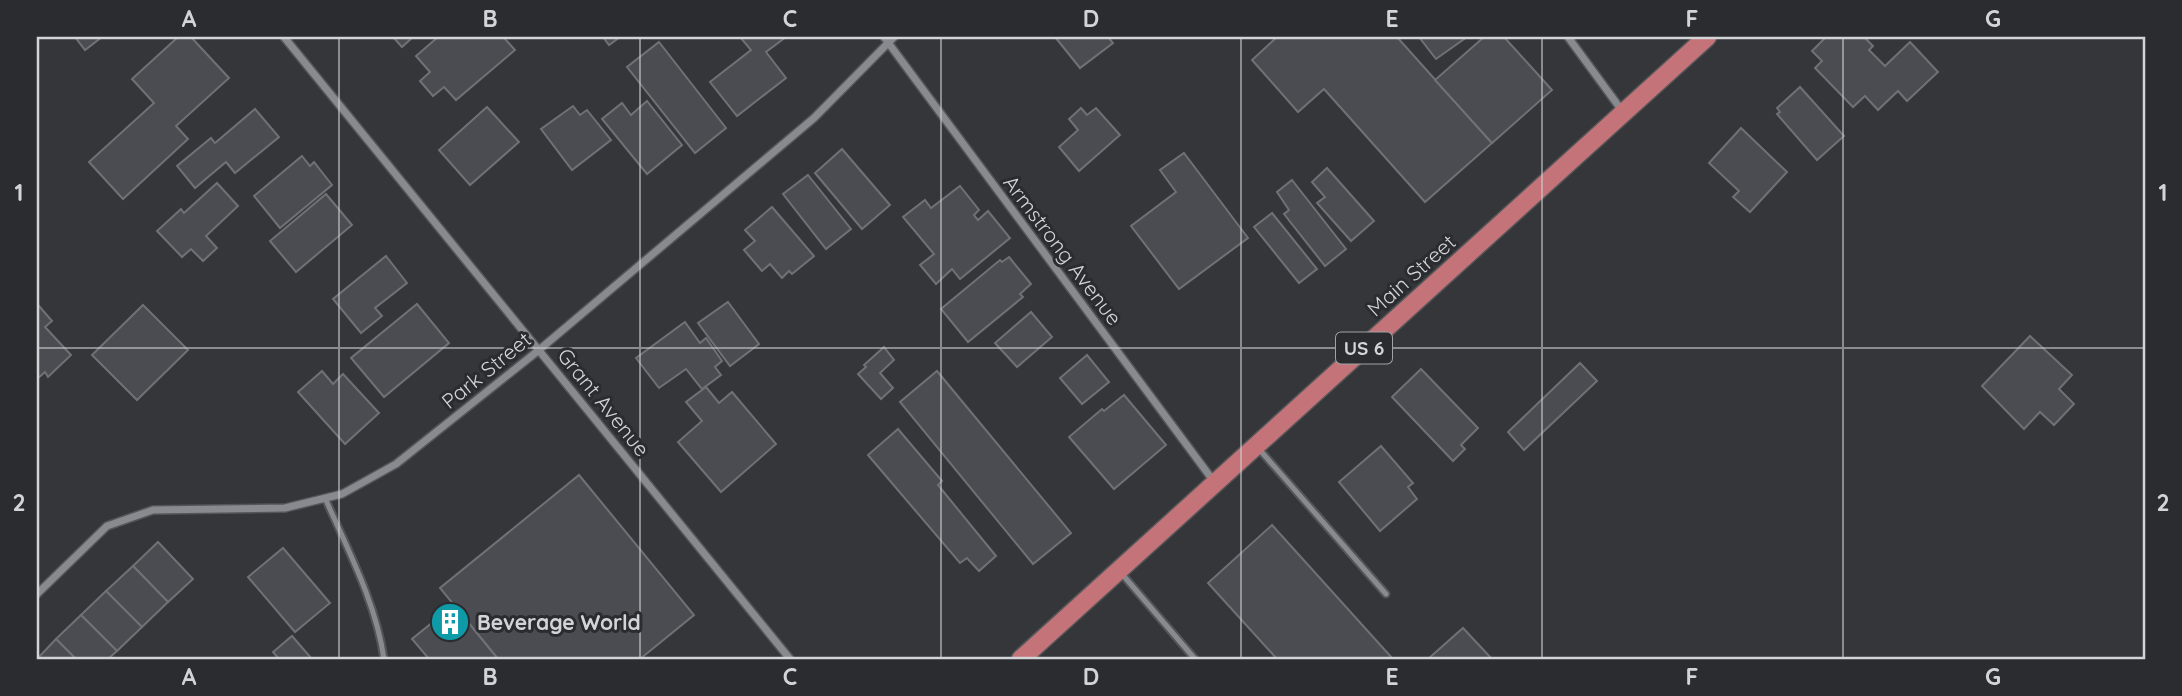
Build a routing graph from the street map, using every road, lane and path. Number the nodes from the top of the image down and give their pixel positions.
1 (284, 37) edge
2 (1568, 37) edge
3 (1707, 37) edge
4 (889, 39) edge
5 (1623, 113) junction
6 (539, 350) junction
7 (1256, 446) junction
8 (1215, 484) junction
9 (325, 498) junction
10 (1119, 570) junction
11 (37, 594) edge
12 (1386, 594) dead end
13 (384, 659) edge
14 (790, 659) edge
15 (1021, 659) edge
16 (1195, 659) edge

1 - 6 street, Grant Avenue
2 - 5 street
3 - 5 main road, Main Street / US 6
4 - 6 street, Park Street
4 - 8 street, Armstrong Avenue
5 - 7 main road, Main Street / US 6
6 - 9 street, Park Street
6 - 14 street, Grant Avenue
7 - 8 main road, Main Street / US 6
7 - 12 lane
8 - 10 main road, Main Street / US 6
9 - 11 street, Park Street
9 - 13 lane
10 - 15 main road, Main Street / US 6
10 - 16 lane

